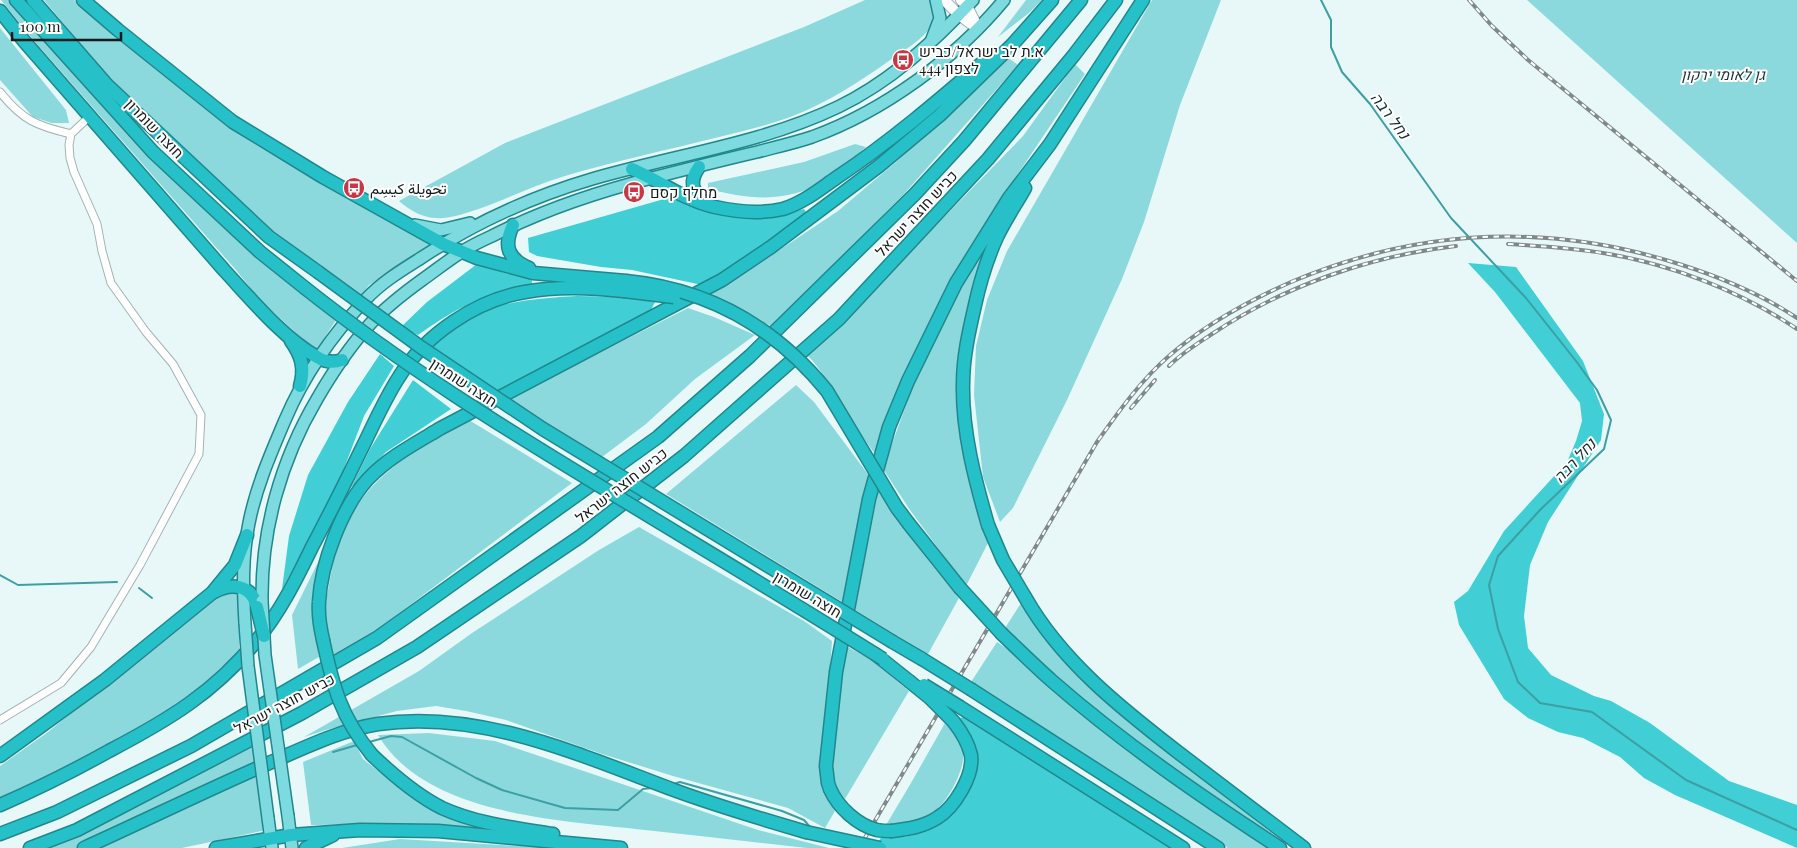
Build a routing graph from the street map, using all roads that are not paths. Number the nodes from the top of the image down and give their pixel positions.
1 (16, 0) edge
2 (33, 0) edge
3 (83, 0) edge
4 (936, 0) edge
5 (944, 0) edge
6 (1004, 0) edge
7 (1052, 0) edge
8 (1081, 0) edge
9 (1116, 0) edge
10 (1143, 0) edge
11 (967, 2) edge
12 (0, 10) edge
13 (959, 15) junction
14 (978, 28) junction
15 (929, 44) junction
16 (0, 92) edge
17 (90, 116) junction
18 (72, 134) junction
19 (1050, 144) junction
20 (700, 167) junction
21 (632, 169) junction
22 (653, 178) junction
23 (714, 207) junction
24 (504, 211) junction
25 (407, 223) junction
26 (513, 225) junction
27 (443, 244) junction
28 (460, 252) junction
29 (553, 275) junction
30 (625, 286) junction
31 (286, 333) junction
32 (317, 358) junction
33 (342, 360) junction
34 (300, 386) junction
35 (247, 535) junction
36 (244, 588) junction
37 (212, 594) junction
38 (260, 604) junction
39 (264, 636) joint
40 (910, 679) junction
41 (0, 720) edge
42 (0, 756) edge
43 (0, 805) edge
44 (339, 831) junction
45 (0, 834) edge
46 (546, 837) junction
47 (291, 842) edge
48 (272, 843) edge
49 (228, 847) edge
50 (30, 848) edge
51 (84, 848) edge
52 (306, 848) edge
53 (621, 848) edge
54 (632, 848) edge
55 (880, 848) edge
56 (1183, 848) edge
57 (1218, 848) edge
58 (1280, 848) edge
59 (1304, 848) edge

1 - 40 highway, חוצה שומרון, bridge
2 - 57 highway, חוצה שומרון, bridge
3 - 25 highway
4 - 15 main road
5 - 13 main road
6 - 14 main road
7 - 23 highway
7 - 46 highway, bridge
8 - 45 highway, כביש חוצה ישראל
9 - 50 highway, כביש חוצה ישראל
10 - 19 highway
11 - 13 main road
11 - 14 main road
12 - 17 highway
13 - 14 main road
13 - 15 main road
14 - 20 main road
15 - 21 main road
16 - 18 street
17 - 18 street
17 - 31 highway
18 - 41 street
19 - 40 highway, bridge
19 - 59 highway, bridge
20 - 22 main road
20 - 23 highway
21 - 22 highway
21 - 24 main road
22 - 23 highway
22 - 26 main road
24 - 25 main road
24 - 27 main road
25 - 27 highway
26 - 28 main road
26 - 29 highway
27 - 28 highway
27 - 32 main road
28 - 29 highway
28 - 33 main road
29 - 30 highway
30 - 43 highway
30 - 58 highway, bridge
31 - 32 highway
31 - 34 highway
32 - 33 highway
32 - 34 main road
33 - 38 main road
34 - 35 main road
35 - 36 main road
35 - 37 highway
36 - 37 highway
36 - 38 highway
36 - 48 main road, bridge
37 - 42 highway
38 - 39 highway, bridge
39 - 47 main road, bridge
40 - 56 highway, חוצה שומרון, bridge
44 - 46 highway
44 - 47 highway
44 - 52 highway
46 - 53 highway
46 - 54 highway
47 - 48 highway
48 - 49 highway
51 - 55 highway, bridge

